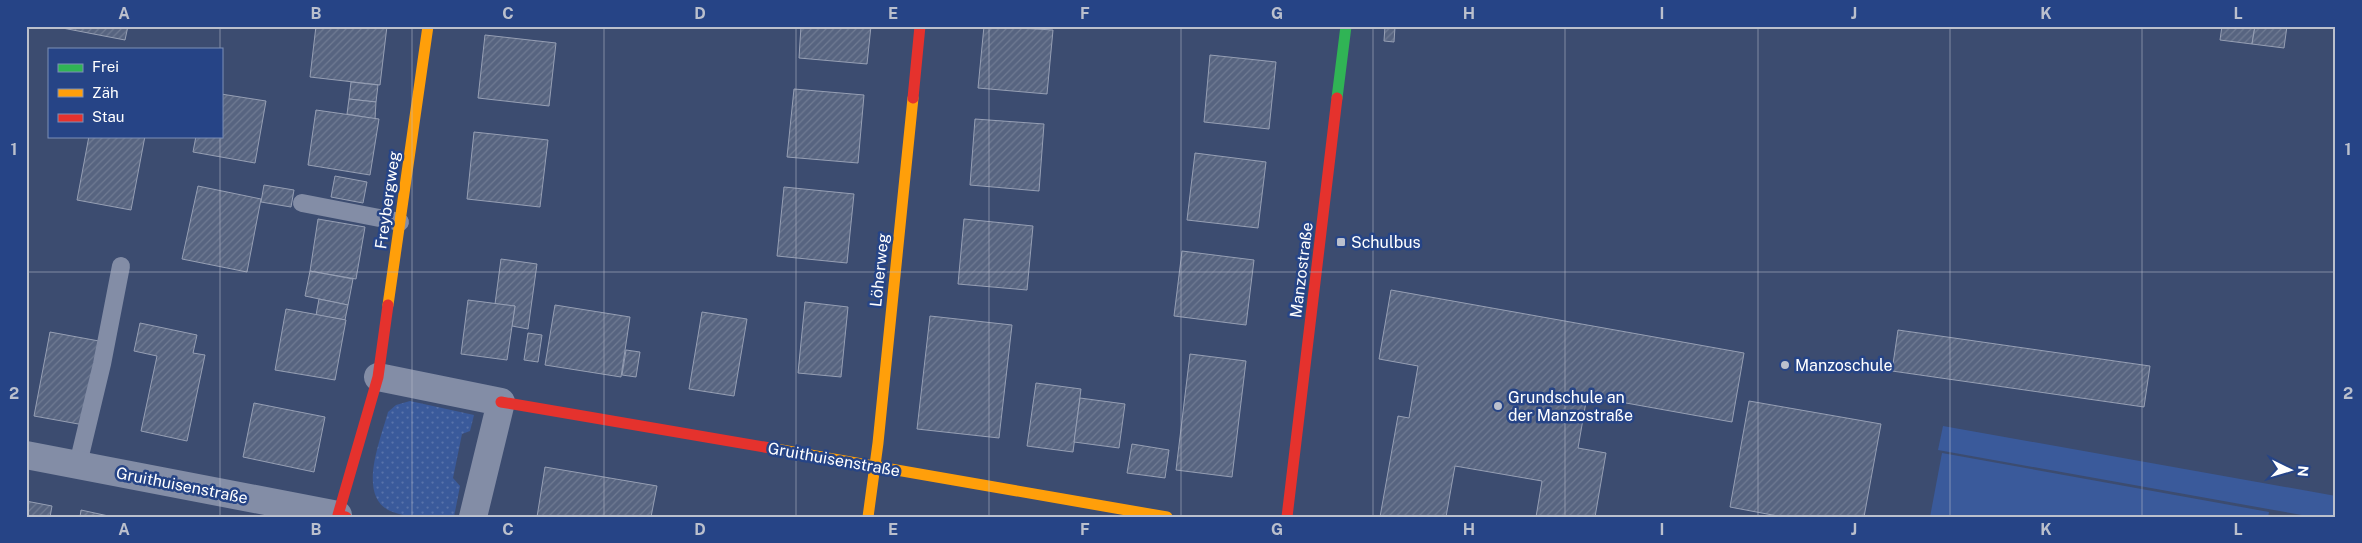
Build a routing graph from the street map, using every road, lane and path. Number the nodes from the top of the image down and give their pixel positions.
1 (428, 26) edge
2 (920, 26) edge
3 (1346, 26) edge
4 (302, 203) dead end
5 (400, 222) junction
6 (121, 266) dead end
7 (378, 377) junction
8 (501, 402) junction
9 (26, 455) edge
10 (78, 464) junction
11 (875, 465) junction
12 (342, 516) edge
13 (473, 517) edge
14 (868, 517) edge
15 (1167, 517) edge
16 (1287, 517) edge

1 - 5 street, Freybergweg
2 - 11 street, Löherweg
3 - 16 street, Manzostraße
4 - 5 lane
5 - 7 street, Freybergweg
6 - 10 lane
7 - 8 street
7 - 12 street, Freybergweg
8 - 11 street, Gruithuisenstraße
8 - 13 street
9 - 10 street, Gruithuisenstraße
10 - 12 street, Gruithuisenstraße
11 - 14 street, Löherweg
11 - 15 street, Gruithuisenstraße

